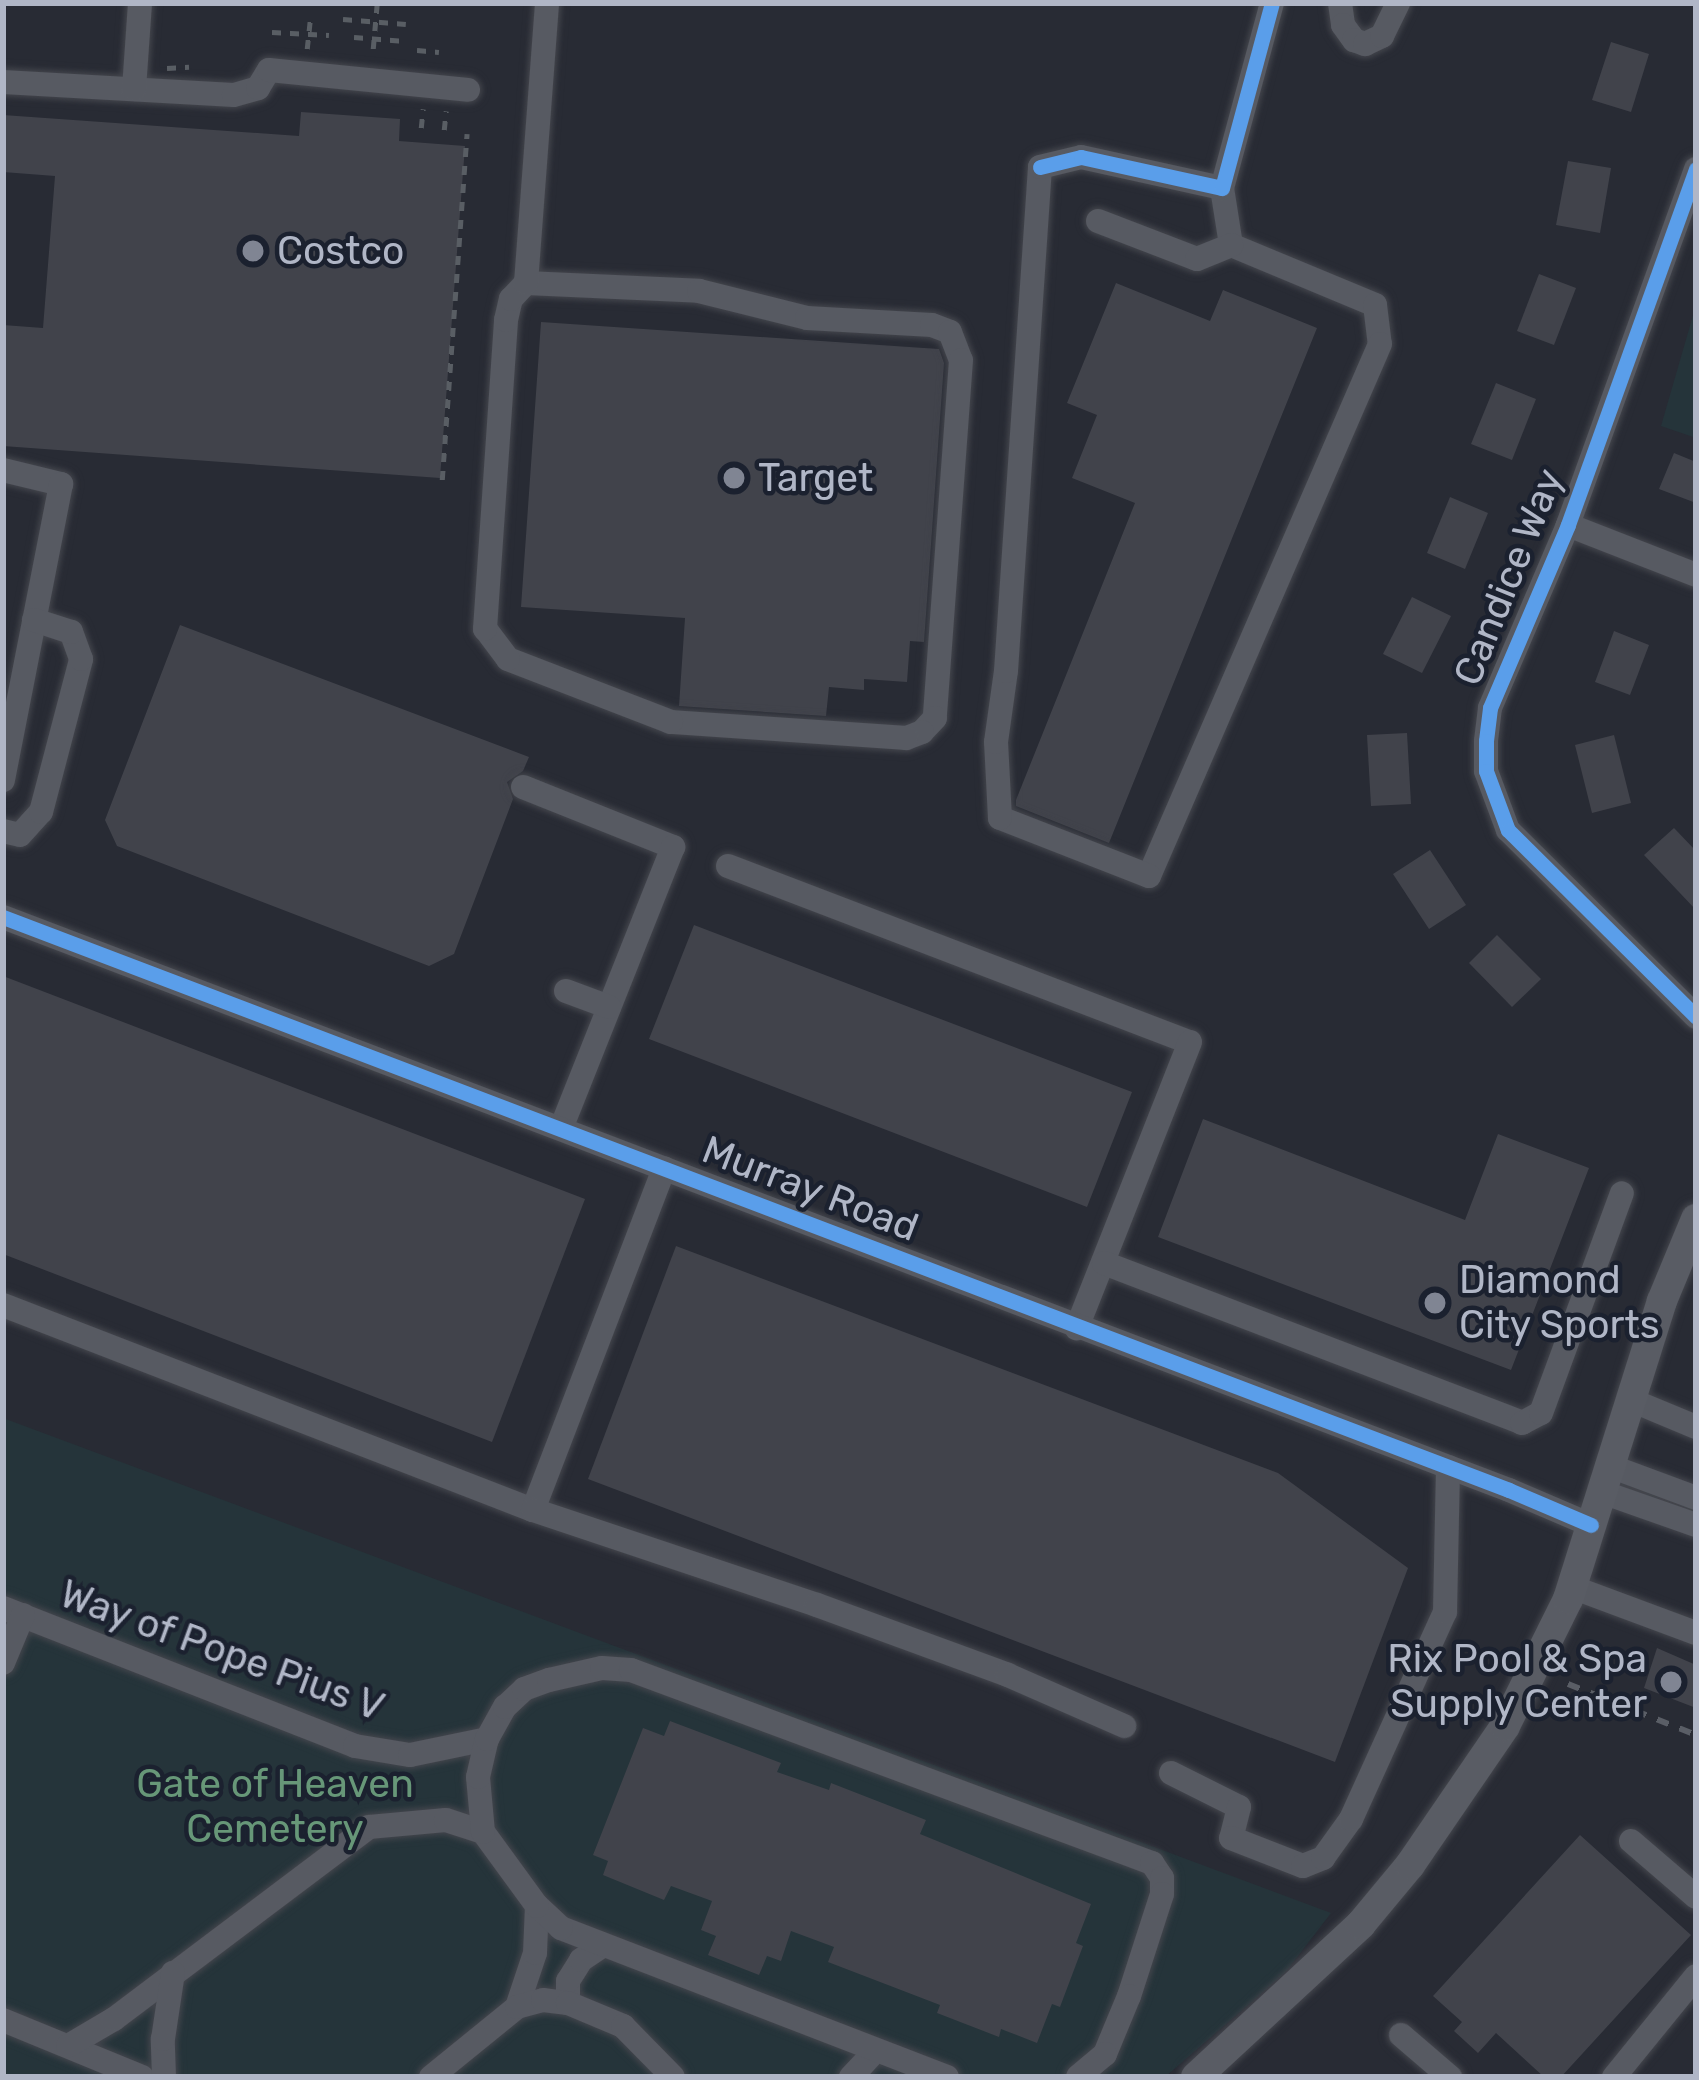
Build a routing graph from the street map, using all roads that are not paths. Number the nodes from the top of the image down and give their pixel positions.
1 (140, 3) edge
2 (547, 3) edge
3 (1272, 3) edge
4 (1340, 3) edge
5 (1398, 3) edge
6 (3, 82) edge
7 (134, 89) junction
8 (468, 90) dead end
9 (1696, 169) edge
10 (1222, 188) junction
11 (1098, 221) dead end
12 (1231, 245) junction
13 (526, 283) junction
14 (3, 470) edge
15 (1568, 525) junction
16 (1696, 575) edge
17 (34, 620) junction
18 (3, 781) edge
19 (523, 787) dead end
20 (3, 831) edge
21 (728, 866) dead end
22 (3, 916) edge
23 (566, 991) dead end
24 (609, 1007) junction
25 (1696, 1017) edge
26 (561, 1129) junction
27 (664, 1168) junction
28 (1622, 1193) dead end
29 (1696, 1220) edge
30 (1689, 1254) edge
31 (1104, 1263) junction
32 (3, 1305) edge
33 (1077, 1328) junction
34 (1631, 1400) junction
35 (1696, 1427) edge
36 (1448, 1467) junction
37 (1606, 1479) junction
38 (1696, 1498) edge
39 (533, 1510) junction
40 (1696, 1525) edge
41 (1592, 1526) junction
42 (1572, 1587) junction
43 (13, 1612) edge
44 (1696, 1634) edge
45 (3, 1663) edge
46 (1124, 1726) dead end
47 (487, 1739) junction
48 (1171, 1773) dead end
49 (483, 1832) junction
50 (1630, 1841) dead end
51 (1696, 1897) edge
52 (537, 1906) junction
53 (599, 1948) junction
54 (173, 1973) junction
55 (1696, 1976) edge
56 (568, 2003) junction
57 (517, 2007) junction
58 (3, 2020) edge
59 (1401, 2035) dead end
60 (68, 2046) junction
61 (874, 2052) junction
62 (1210, 2073) edge
63 (1621, 2075) edge
64 (674, 2076) edge
65 (142, 2077) edge
66 (164, 2077) edge
67 (430, 2077) edge
68 (850, 2077) edge
69 (947, 2077) edge
70 (1078, 2077) edge
71 (1450, 2077) edge

1 - 7 street
2 - 13 street
3 - 10 street
4 - 5 street
6 - 7 street
7 - 8 street
9 - 15 street, Candice Way
10 - 12 street
10 - 12 street
11 - 12 street
13 - 13 street
14 - 17 street
15 - 16 street
15 - 25 street, Candice Way
17 - 18 street
17 - 20 street
19 - 24 street
21 - 31 street
22 - 26 street, Murray Road
23 - 24 street
24 - 26 street
26 - 27 street, Murray Road
27 - 33 street, Murray Road
27 - 39 street
28 - 31 street
29 - 30 main road
30 - 34 main road
31 - 33 street
32 - 39 street
33 - 36 street, Murray Road
34 - 35 street
34 - 37 main road
36 - 41 street, Murray Road
36 - 48 street
37 - 38 street
37 - 40 street
37 - 41 main road
39 - 46 street
41 - 42 main road
42 - 44 street
42 - 62 main road
43 - 45 street
43 - 47 street, Way of Pope Pius V
47 - 49 street
47 - 70 street
49 - 52 street
49 - 54 street
50 - 51 street
52 - 53 street
52 - 57 street
53 - 56 street
53 - 61 street
54 - 60 street
54 - 66 street
55 - 63 street
56 - 57 street
56 - 64 street
57 - 67 street
58 - 60 street
59 - 71 street
60 - 65 street
61 - 68 street
61 - 69 street

